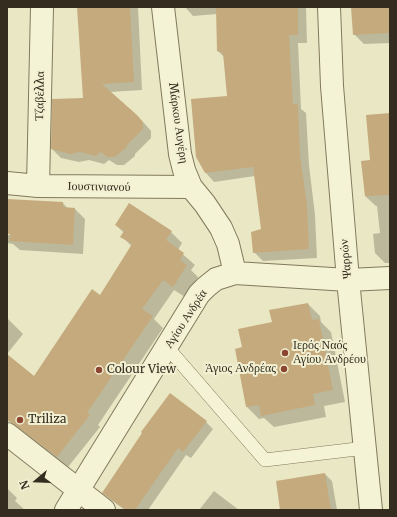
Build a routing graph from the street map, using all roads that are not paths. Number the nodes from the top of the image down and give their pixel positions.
1 (42, 7) edge
2 (163, 7) edge
3 (329, 7) edge
4 (7, 183) edge
5 (38, 186) junction
6 (191, 188) junction
7 (235, 273) junction
8 (390, 278) edge
9 (348, 280) junction
10 (167, 347) junction
11 (7, 434) edge
12 (364, 448) junction
13 (79, 490) junction
14 (66, 510) edge
15 (104, 510) edge
16 (371, 510) edge

1 - 5 street, Τζαβέλλα
2 - 6 street, Μάρκου Αυγέρη
3 - 9 street, Ψαρρών
4 - 5 street, Ιουστινιανού
5 - 6 street, Ιουστινιανού
6 - 7 street, Μάρκου Αυγέρη
7 - 9 street, Αγίου Ανδρέα
7 - 10 street, Αγίου Ανδρέα
8 - 9 street, Αγίου Ανδρέα
9 - 12 street, Ψαρρών
10 - 12 lane
10 - 13 street, Αγίου Ανδρέα
11 - 13 street
12 - 16 street, Ψαρρών
13 - 14 street, Αγίου Ανδρέα
13 - 15 street

